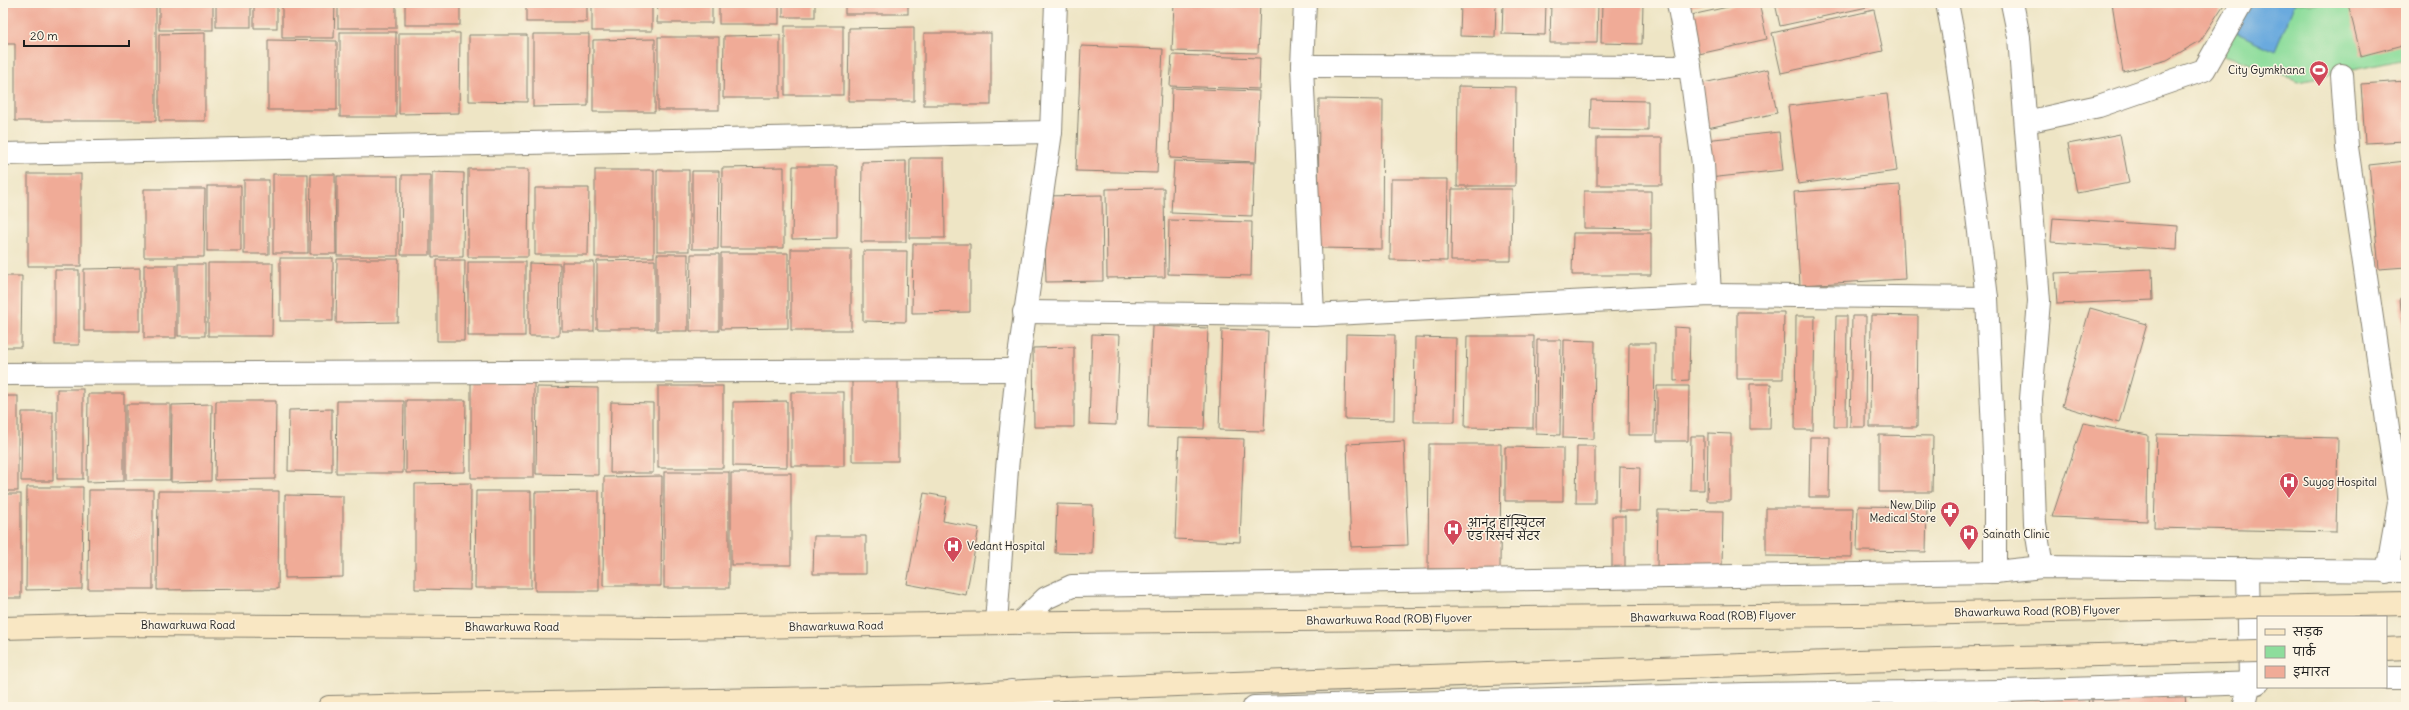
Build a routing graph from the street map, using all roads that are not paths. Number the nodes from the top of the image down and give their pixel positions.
1 (1056, 3) edge
2 (1305, 3) edge
3 (1678, 3) edge
4 (1947, 3) edge
5 (2012, 3) edge
6 (2242, 3) edge
7 (1302, 66) junction
8 (1690, 67) junction
9 (2342, 75) dead end
10 (2026, 122) junction
11 (1052, 132) junction
12 (3, 154) edge
13 (1710, 296) junction
14 (1987, 298) junction
15 (1024, 312) junction
16 (1313, 315) junction
17 (1017, 370) junction
18 (3, 374) edge
19 (2042, 567) junction
20 (2248, 569) junction
21 (1995, 572) junction
22 (2396, 572) edge
23 (2406, 604) edge
24 (996, 623) junction
25 (1020, 623) junction
26 (3, 628) edge
27 (2406, 648) edge
28 (2387, 649) edge
29 (2257, 652) edge
30 (2387, 678) edge
31 (2406, 678) edge
32 (2254, 683) edge
33 (1011, 691) junction
34 (696, 703) edge
35 (329, 707) edge
36 (1043, 707) edge
37 (1254, 707) edge
38 (2244, 707) edge

1 - 11 street
2 - 7 street
3 - 8 street
4 - 14 street
5 - 10 street
6 - 10 street
7 - 8 street
7 - 16 street
8 - 13 street
9 - 22 street
10 - 19 street
11 - 12 street
11 - 15 street
13 - 14 street
13 - 16 street
14 - 21 street
15 - 16 street
15 - 17 street
17 - 18 street
17 - 24 street
19 - 20 street
19 - 21 street
20 - 22 street
20 - 32 street
21 - 25 street
23 - 25 main road, Bhawarkuwa Road (ROB) Flyover, bridge
24 - 25 main road, Bhawarkuwa Road
24 - 26 main road, Bhawarkuwa Road
27 - 28 main road
29 - 33 main road, bridge
30 - 31 street
32 - 37 street
32 - 38 street
33 - 34 main road
33 - 36 street
34 - 35 main road

